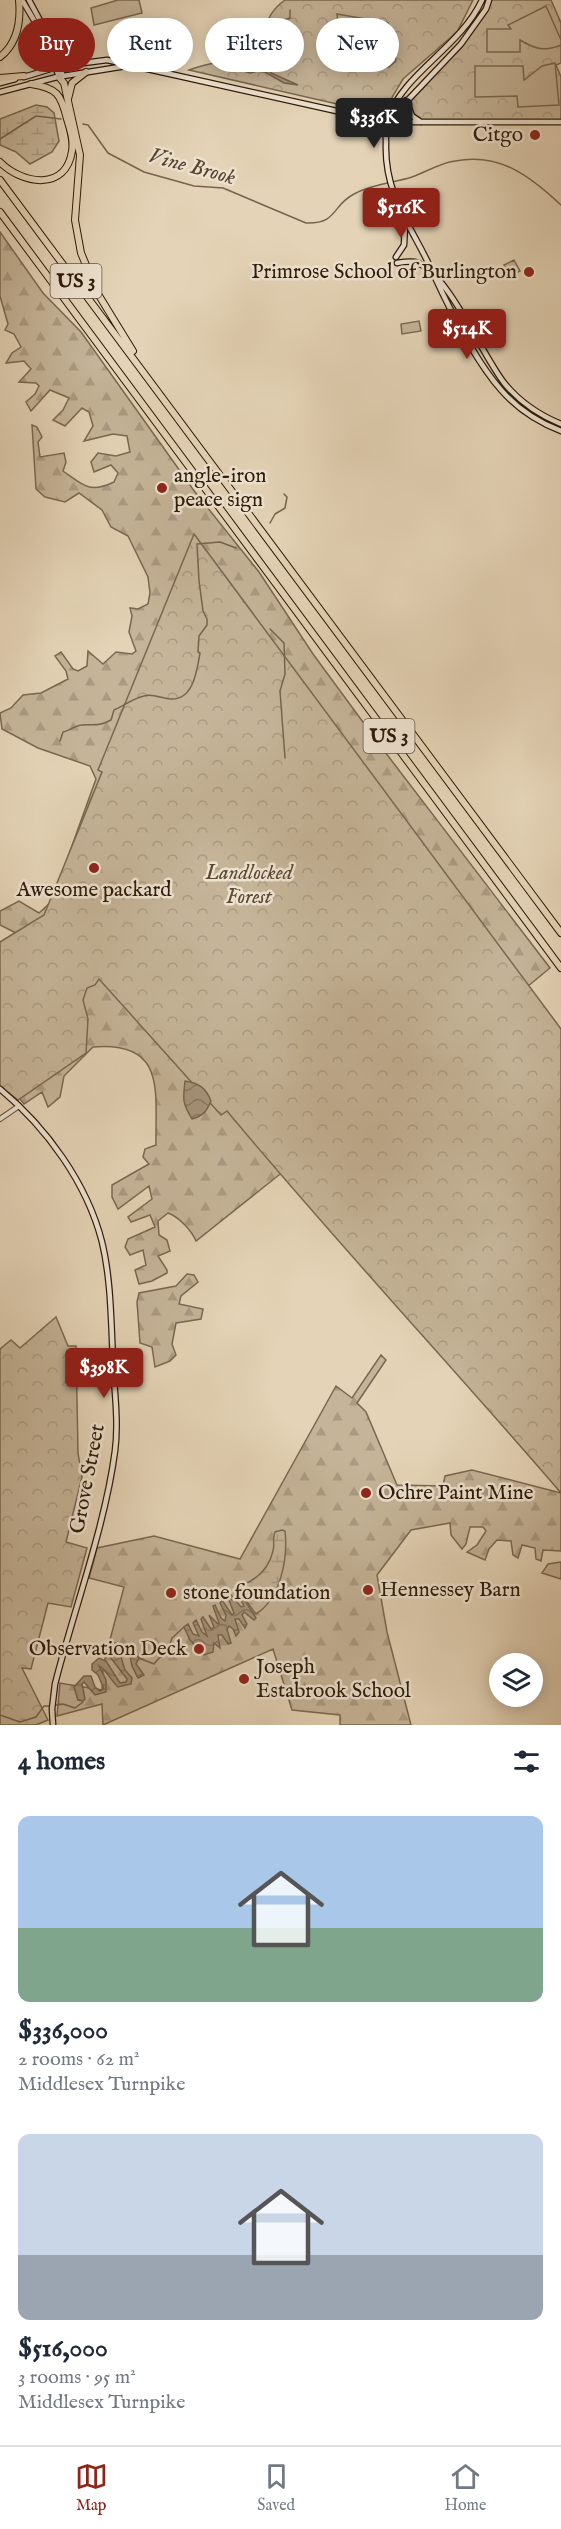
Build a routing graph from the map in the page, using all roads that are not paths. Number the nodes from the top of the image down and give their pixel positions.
1 (20, 0) edge
2 (29, 0) edge
3 (482, 0) edge
4 (489, 0) edge
5 (31, 18) edge
6 (39, 18) edge
7 (0, 57) edge
8 (38, 72) edge
9 (60, 72) edge
10 (86, 72) joint
11 (160, 72) edge
12 (24, 76) junction
13 (0, 78) edge
14 (62, 78) junction
15 (0, 83) edge
16 (31, 84) junction
17 (0, 92) edge
18 (406, 100) junction
19 (68, 102) junction
20 (387, 122) junction
21 (561, 122) edge
22 (423, 123) junction
23 (0, 162) edge
24 (0, 180) edge
25 (0, 212) edge
26 (405, 222) junction
27 (433, 273) junction
28 (152, 382) junction
29 (561, 424) edge
30 (561, 431) edge
31 (561, 933) edge
32 (561, 968) edge
33 (0, 1089) edge
34 (19, 1106) junction
35 (0, 1119) edge
36 (53, 1725) edge

1 - 5 main road
1 - 7 highway
2 - 6 main road
3 - 20 main road
4 - 18 main road
8 - 12 main road
9 - 14 main road
10 - 14 main road
10 - 19 highway
11 - 20 main road
12 - 13 highway
12 - 15 main road
14 - 16 main road
14 - 19 highway
16 - 17 main road
16 - 23 highway
18 - 20 main road
18 - 22 main road
19 - 28 highway
20 - 22 main road
20 - 26 main road
21 - 22 main road
24 - 28 highway, US 3
25 - 32 highway, US 3
26 - 27 main road
26 - 27 main road
27 - 29 main road
27 - 30 main road
28 - 31 highway, US 3
33 - 34 main road, Grove Street
34 - 35 street
34 - 36 main road, Grove Street

